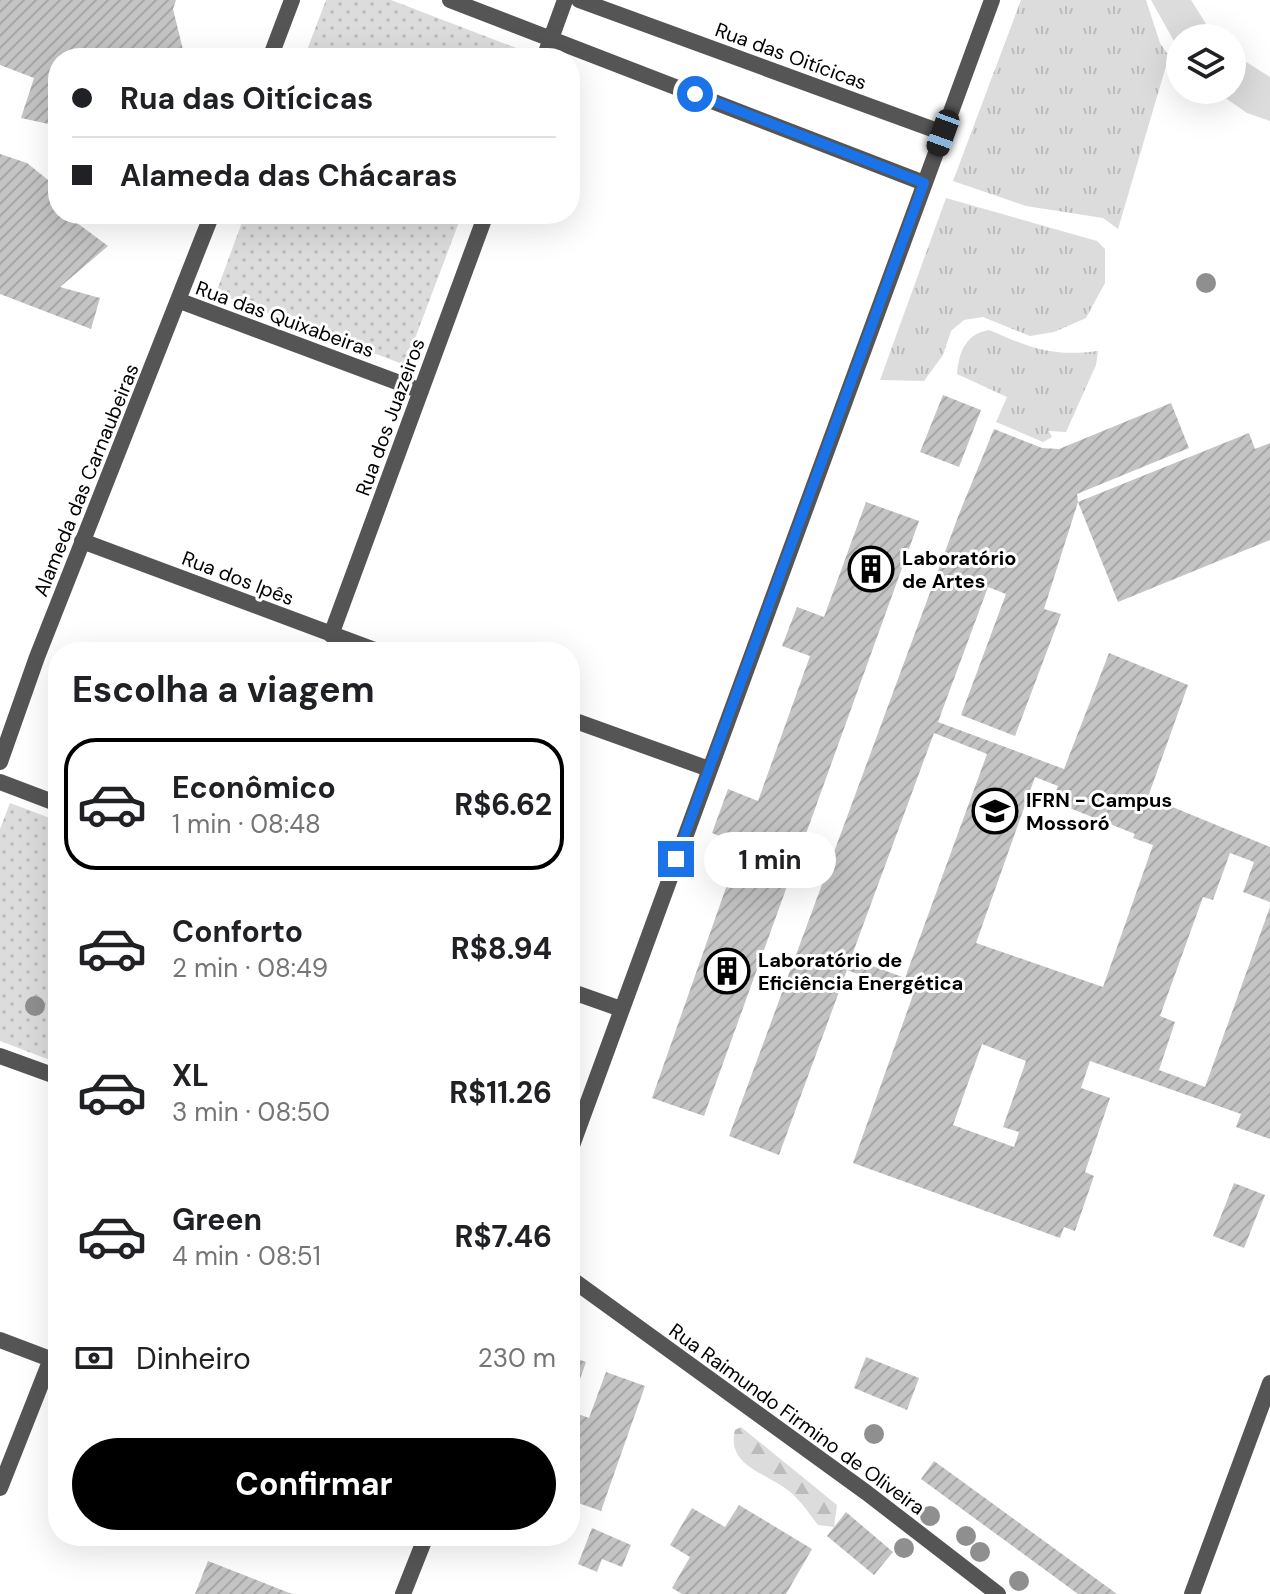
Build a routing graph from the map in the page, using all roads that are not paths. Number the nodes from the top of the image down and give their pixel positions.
1 (292, 0) edge
2 (450, 0) edge
3 (565, 0) edge
4 (579, 0) edge
5 (992, 0) edge
6 (551, 39) junction
7 (274, 48) edge
8 (548, 48) edge
9 (574, 48) edge
10 (580, 50) edge
11 (943, 133) junction
12 (924, 183) junction
13 (208, 224) edge
14 (482, 224) edge
15 (180, 301) junction
16 (421, 391) junction
17 (82, 541) junction
18 (331, 635) junction
19 (351, 642) edge
20 (580, 723) edge
21 (0, 762) edge
22 (709, 769) junction
23 (0, 782) edge
24 (48, 800) edge
25 (580, 995) edge
26 (621, 1009) junction
27 (0, 1056) edge
28 (48, 1073) edge
29 (580, 1123) edge
30 (580, 1285) edge
31 (0, 1340) edge
32 (48, 1359) edge
33 (48, 1375) edge
34 (1270, 1383) edge
35 (0, 1488) edge
36 (422, 1546) edge
37 (403, 1594) edge
38 (998, 1594) edge
39 (1192, 1594) edge

1 - 7 street
2 - 6 street
3 - 6 street
4 - 11 street, Rua das Oitícicas
5 - 11 street
6 - 8 street
6 - 9 street
10 - 12 street
11 - 12 street
12 - 22 street
13 - 15 street, Alameda das Carnaubeiras
14 - 16 street, Rua dos Juazeiros
15 - 16 street, Rua das Quixabeiras
15 - 17 street, Alameda das Carnaubeiras
16 - 18 street, Rua dos Juazeiros
17 - 18 street, Rua dos Ipês
17 - 21 street, Alameda das Carnaubeiras
18 - 19 street, Rua dos Ipês
20 - 22 street
22 - 26 street
23 - 24 street
25 - 26 street
26 - 29 street
27 - 28 street
30 - 38 street, Rua Raimundo Firmino de Oliveira
31 - 32 street
33 - 35 street
34 - 39 street
36 - 37 street

